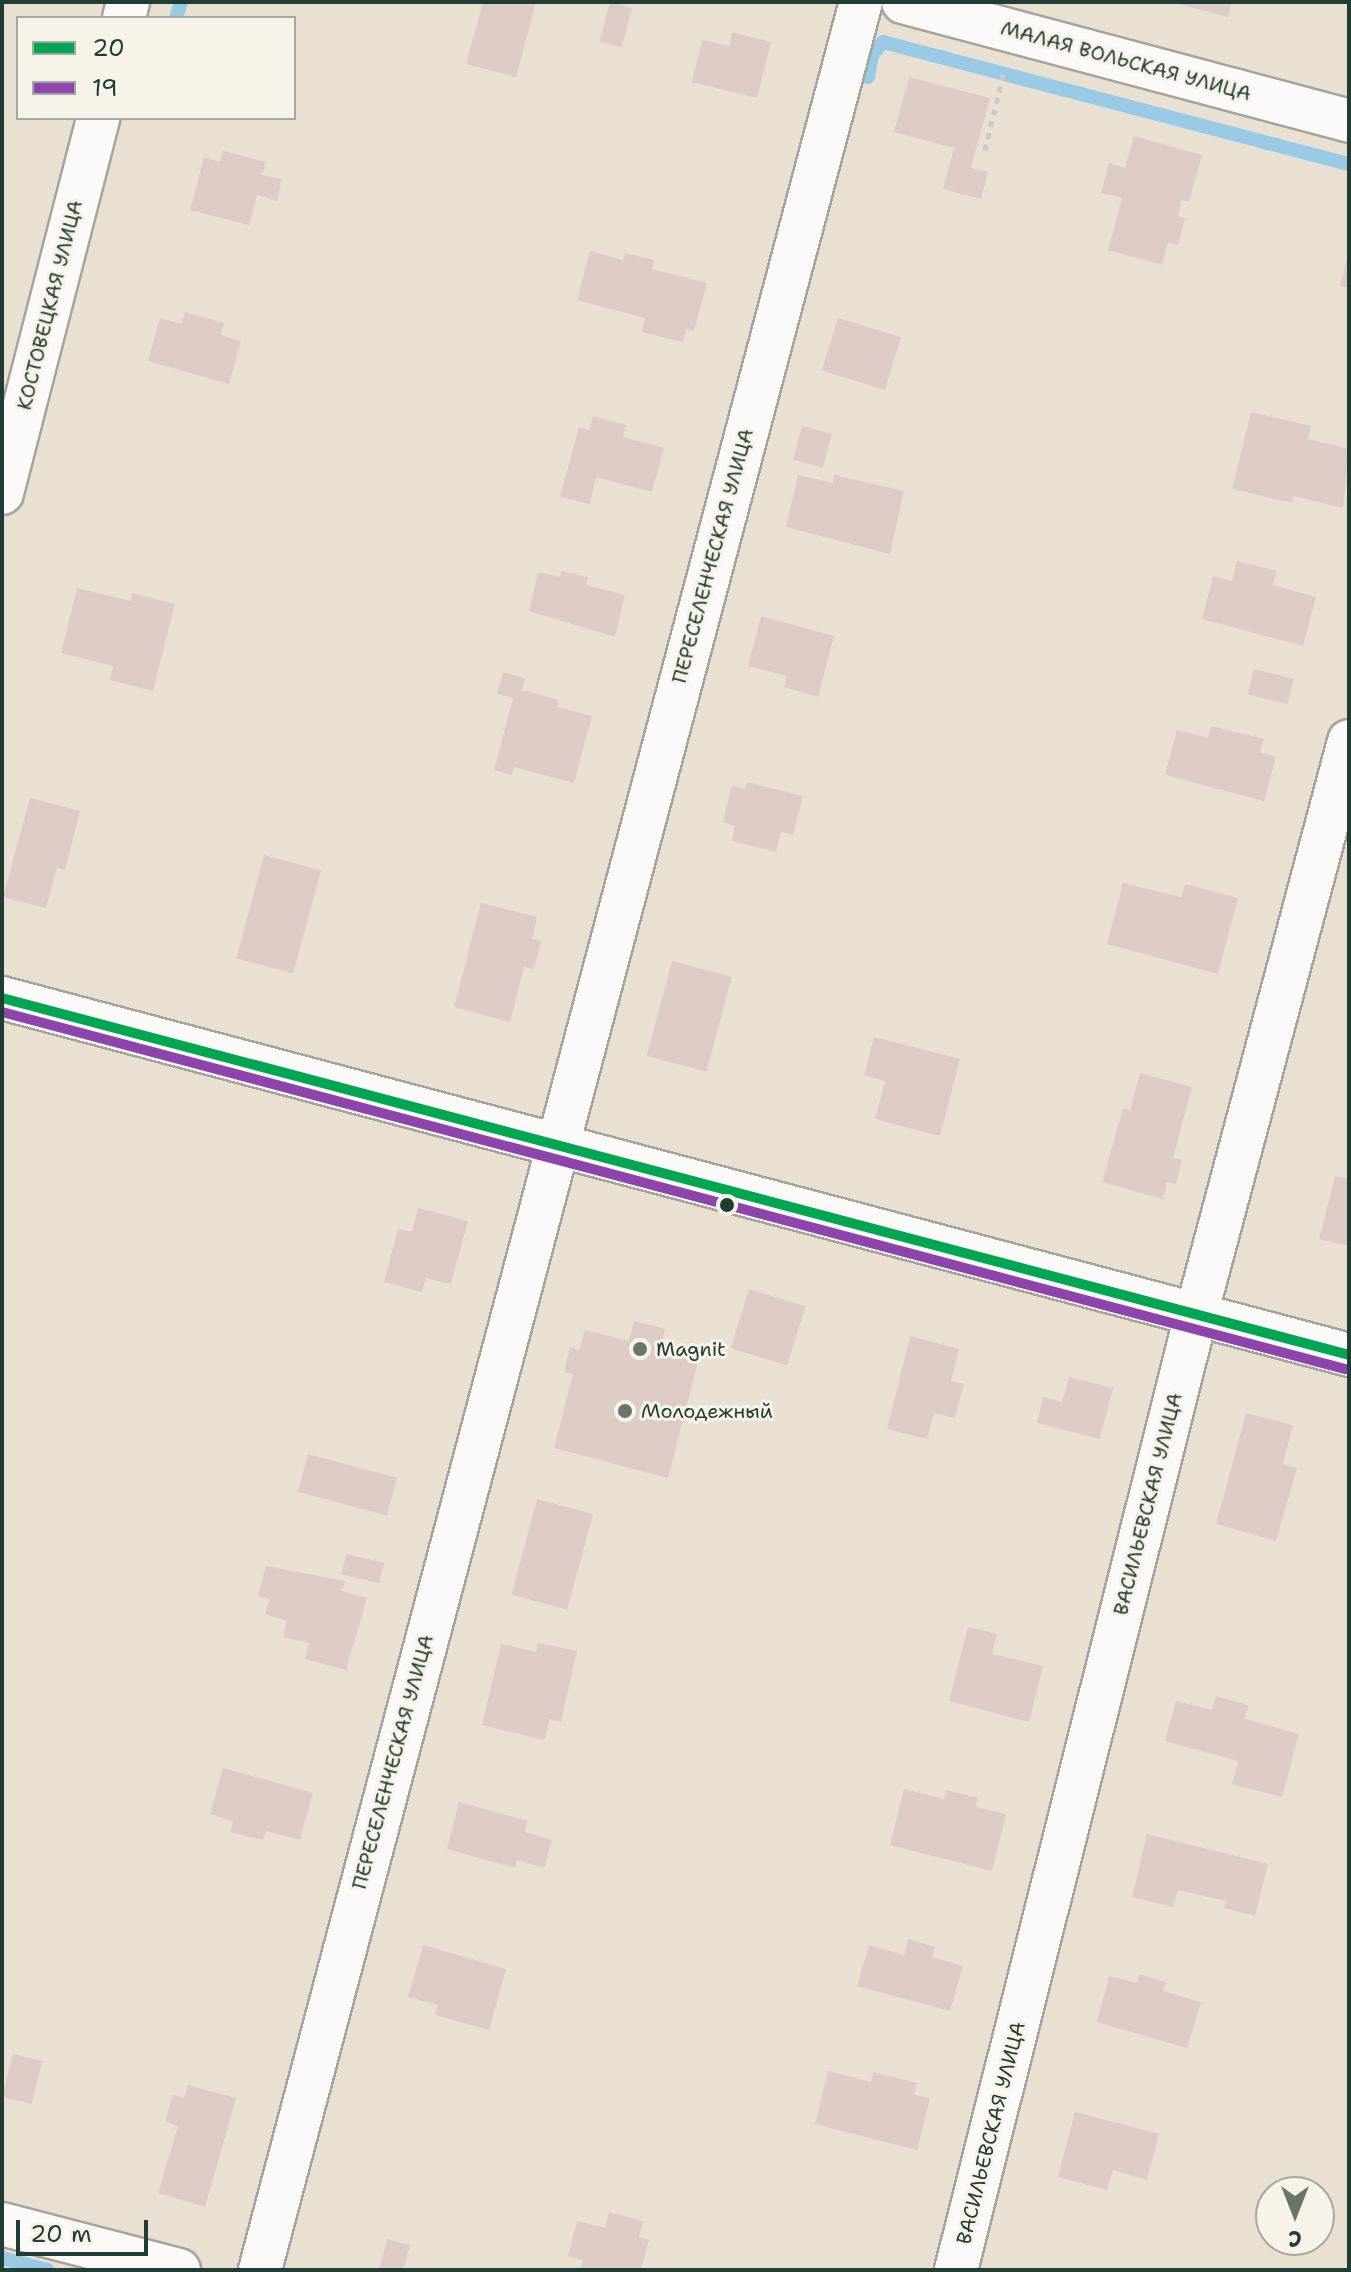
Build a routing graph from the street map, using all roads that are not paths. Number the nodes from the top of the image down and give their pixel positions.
1 (861, 2) edge
2 (903, 2) edge
3 (97, 120) edge
4 (1349, 121) edge
5 (2, 493) edge
6 (1349, 741) edge
7 (2, 998) edge
8 (554, 1147) junction
9 (1196, 1315) junction
10 (1349, 1355) edge
11 (2, 2224) edge
12 (179, 2270) edge
13 (260, 2270) edge
14 (956, 2270) edge

1 - 8 street, ПЕРЕСЕЛЕНЧЕСКАЯ УЛИЦА
2 - 4 street, МАЛАЯ ВОЛЬСКАЯ УЛИЦА
3 - 5 street, КОСТОВЕЦКАЯ УЛИЦА
6 - 9 street, ВАСИЛЬЕВСКАЯ УЛИЦА
7 - 8 street
8 - 9 street
8 - 13 street, ПЕРЕСЕЛЕНЧЕСКАЯ УЛИЦА
9 - 10 street
9 - 14 street, ВАСИЛЬЕВСКАЯ УЛИЦА
11 - 12 street

